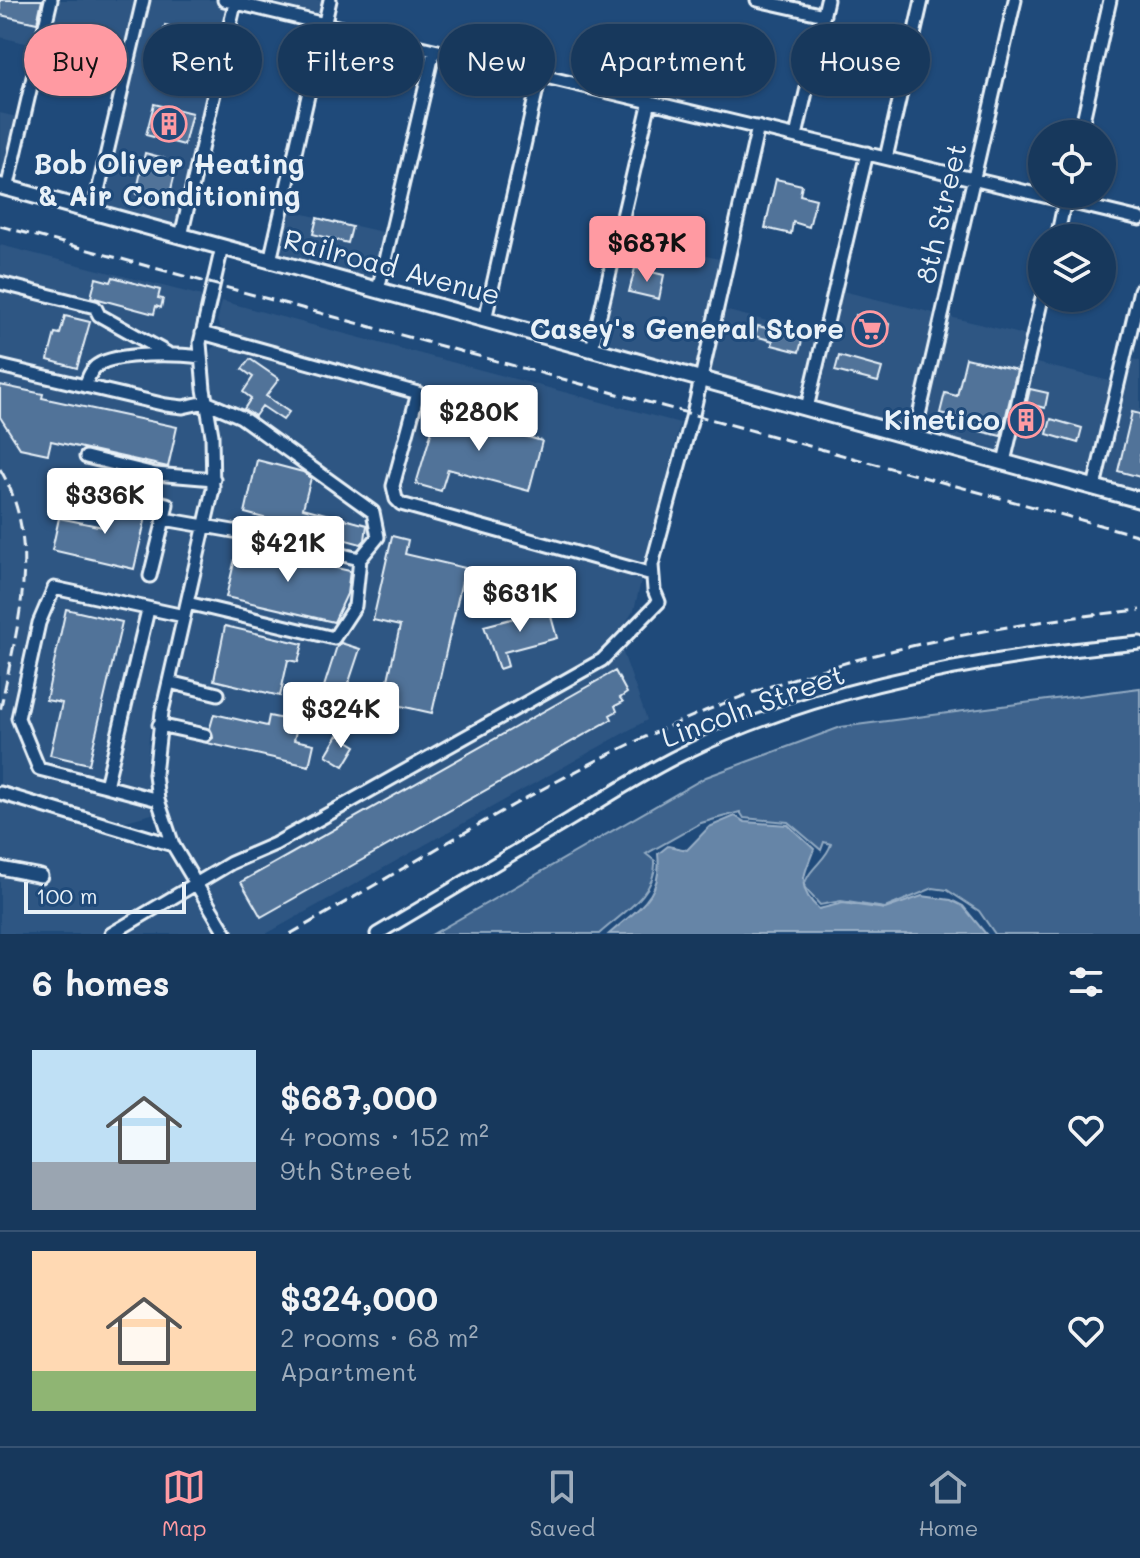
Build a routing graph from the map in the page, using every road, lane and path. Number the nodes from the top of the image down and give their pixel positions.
1 (51, 0) edge
2 (143, 0) edge
3 (330, 0) edge
4 (757, 0) edge
5 (827, 0) edge
6 (922, 0) edge
7 (1015, 0) edge
8 (1110, 0) edge
9 (230, 1) edge
10 (824, 15) junction
11 (325, 24) joint
12 (423, 47) edge
13 (434, 50) junction
14 (439, 51) edge
15 (555, 79) edge
16 (308, 96) edge
17 (535, 96) edge
18 (650, 101) junction
19 (1083, 120) edge
20 (758, 127) junction
21 (796, 136) junction
22 (867, 153) junction
23 (886, 158) junction
24 (974, 179) junction
25 (4, 188) edge
26 (1028, 190) edge
27 (1102, 208) edge
28 (93, 212) junction
29 (1140, 219) edge
30 (181, 236) junction
31 (222, 247) junction
32 (270, 261) junction
33 (0, 283) edge
34 (378, 290) junction
35 (1140, 290) edge
36 (1039, 312) edge
37 (485, 320) junction
38 (202, 333) junction
39 (592, 349) junction
40 (167, 353) junction
41 (201, 357) junction
42 (0, 366) edge
43 (700, 379) junction
44 (85, 386) junction
45 (206, 402) junction
46 (807, 408) junction
47 (914, 437) junction
48 (86, 457) dead end
49 (1004, 462) junction
50 (214, 479) junction
51 (62, 480) dead end
52 (1094, 487) junction
53 (1140, 500) edge
54 (164, 519) junction
55 (205, 526) junction
56 (360, 559) junction
57 (652, 574) junction
58 (150, 576) dead end
59 (187, 603) junction
60 (148, 610) junction
61 (184, 616) junction
62 (1140, 643) edge
63 (169, 682) junction
64 (218, 694) dead end
65 (159, 725) junction
66 (205, 735) dead end
67 (106, 786) junction
68 (0, 793) edge
69 (158, 800) junction
70 (173, 845) junction
71 (0, 868) edge
72 (41, 876) dead end
73 (195, 884) junction
74 (111, 934) edge
75 (226, 934) edge
76 (377, 934) edge

1 - 25 street
2 - 28 street
3 - 11 street
4 - 10 street
5 - 10 street
6 - 23 street
7 - 24 street, 8th Street
8 - 19 street
9 - 11 street
9 - 30 street
10 - 21 street
12 - 13 street
13 - 14 street
13 - 34 street
15 - 18 street
16 - 32 street
17 - 37 street
18 - 20 street
18 - 39 street
20 - 21 street
20 - 43 street
21 - 22 street
22 - 23 street
22 - 46 street
23 - 24 street
24 - 26 street
24 - 47 street, 8th Street
25 - 28 main road, Railroad Avenue
27 - 29 street
28 - 30 main road, Railroad Avenue
30 - 31 main road, Railroad Avenue
31 - 32 main road, Railroad Avenue
31 - 38 street
32 - 34 main road, Railroad Avenue
33 - 40 street
34 - 37 main road, Railroad Avenue
35 - 52 street
36 - 49 street
37 - 39 main road, Railroad Avenue
38 - 41 street
38 - 57 street
39 - 43 main road, Railroad Avenue
40 - 41 street
40 - 44 street
41 - 45 street
42 - 44 street
43 - 46 main road, Railroad Avenue
43 - 57 street
44 - 45 street
45 - 50 street
45 - 56 street
46 - 47 main road, Railroad Avenue
47 - 49 main road, Railroad Avenue
48 - 50 street
49 - 52 main road, Railroad Avenue
50 - 55 street
51 - 54 street
52 - 53 main road, Railroad Avenue
54 - 55 street
54 - 58 street
55 - 56 street
55 - 59 street
56 - 59 street
57 - 73 street
59 - 61 street
60 - 61 street
60 - 67 street
60 - 67 street
61 - 63 street
62 - 76 street, Lincoln Street
63 - 64 street
63 - 65 street
65 - 66 street
65 - 69 street
67 - 69 street
68 - 70 street
69 - 70 street
70 - 73 street
71 - 72 street
73 - 74 street
73 - 75 street

